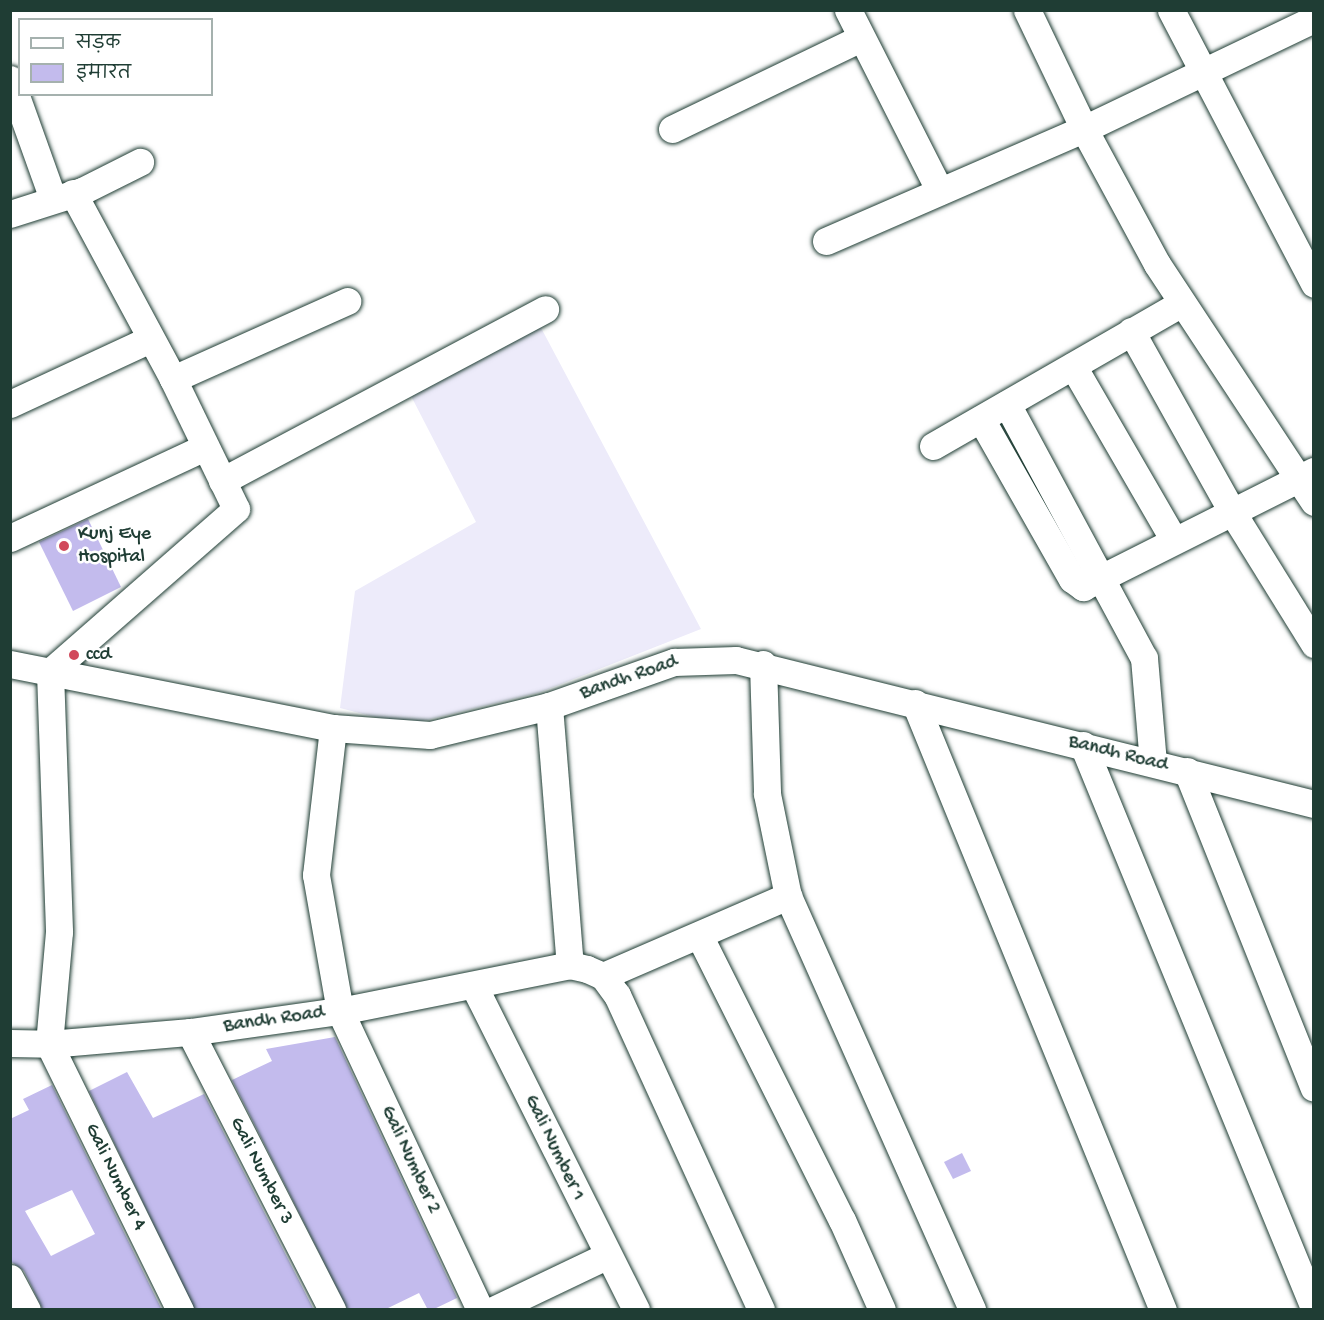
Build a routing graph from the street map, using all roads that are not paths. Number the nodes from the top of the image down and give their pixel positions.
1 (848, 10) edge
2 (1027, 10) edge
3 (1171, 10) edge
4 (1309, 21) edge
5 (861, 38) junction
6 (1205, 72) junction
7 (10, 79) edge
8 (672, 129) dead end
9 (1084, 129) junction
10 (140, 162) dead end
11 (940, 191) junction
12 (63, 196) junction
13 (10, 214) edge
14 (826, 241) dead end
15 (1314, 284) edge
16 (347, 301) dead end
17 (1182, 303) junction
18 (545, 309) dead end
19 (1131, 331) junction
20 (150, 339) junction
21 (1073, 366) junction
22 (173, 378) junction
23 (10, 404) edge
24 (1007, 404) junction
25 (981, 419) junction
26 (933, 446) dead end
27 (205, 447) junction
28 (1307, 475) edge
29 (222, 481) junction
30 (1314, 502) edge
31 (1231, 510) junction
32 (10, 538) edge
33 (1174, 540) junction
34 (1103, 577) junction
35 (1314, 644) edge
36 (10, 664) edge
37 (763, 664) junction
38 (50, 672) junction
39 (915, 704) junction
40 (549, 706) junction
41 (333, 728) junction
42 (1083, 746) junction
43 (1153, 762) junction
44 (1187, 771) junction
45 (1314, 804) edge
46 (788, 896) junction
47 (699, 935) junction
48 (570, 965) junction
49 (603, 976) junction
50 (474, 986) junction
51 (340, 1011) junction
52 (190, 1032) junction
53 (10, 1043) edge
54 (49, 1044) junction
55 (1314, 1088) edge
56 (606, 1256) junction
57 (10, 1278) edge
58 (1314, 1308) edge
59 (27, 1310) edge
60 (180, 1310) edge
61 (332, 1310) edge
62 (480, 1310) edge
63 (493, 1310) edge
64 (636, 1310) edge
65 (761, 1310) edge
66 (882, 1310) edge
67 (972, 1310) edge
68 (1162, 1310) edge

1 - 5 street
2 - 9 street
3 - 6 street
4 - 6 street
5 - 8 street
5 - 11 street
6 - 9 street
6 - 15 street
7 - 12 street
9 - 11 street
9 - 17 street
10 - 12 street
11 - 14 street
12 - 13 street
12 - 20 street
16 - 22 street
17 - 19 street
17 - 28 street
18 - 29 street
19 - 21 street
19 - 31 street
20 - 22 street
20 - 23 street
21 - 24 street
21 - 33 street
22 - 27 street
24 - 25 street
24 - 34 street
25 - 26 street
25 - 34 street
27 - 29 street
27 - 32 street
28 - 30 street
28 - 31 street
29 - 38 street
31 - 33 street
31 - 35 street
33 - 34 street
34 - 43 street
36 - 38 street, Bandh Road
37 - 39 street, Bandh Road
37 - 40 street, Bandh Road
37 - 46 street
38 - 41 street, Bandh Road
38 - 54 street
39 - 42 street, Bandh Road
39 - 68 street
40 - 41 street, Bandh Road
40 - 48 street
41 - 51 street, Gali Number 2
42 - 43 street, Bandh Road
42 - 58 street
43 - 44 street, Bandh Road
44 - 45 street, Bandh Road
44 - 55 street
46 - 47 street
46 - 67 street
47 - 49 street
47 - 66 street
48 - 49 street
48 - 50 street, Bandh Road
49 - 65 street
50 - 51 street, Bandh Road
50 - 56 street, Gali Number 1
51 - 52 street, Bandh Road
51 - 62 street, Gali Number 2
52 - 54 street, Bandh Road
52 - 61 street, Gali Number 3
53 - 54 street, Bandh Road
54 - 60 street, Gali Number 4
56 - 63 street
56 - 64 street, Gali Number 1
57 - 59 street

